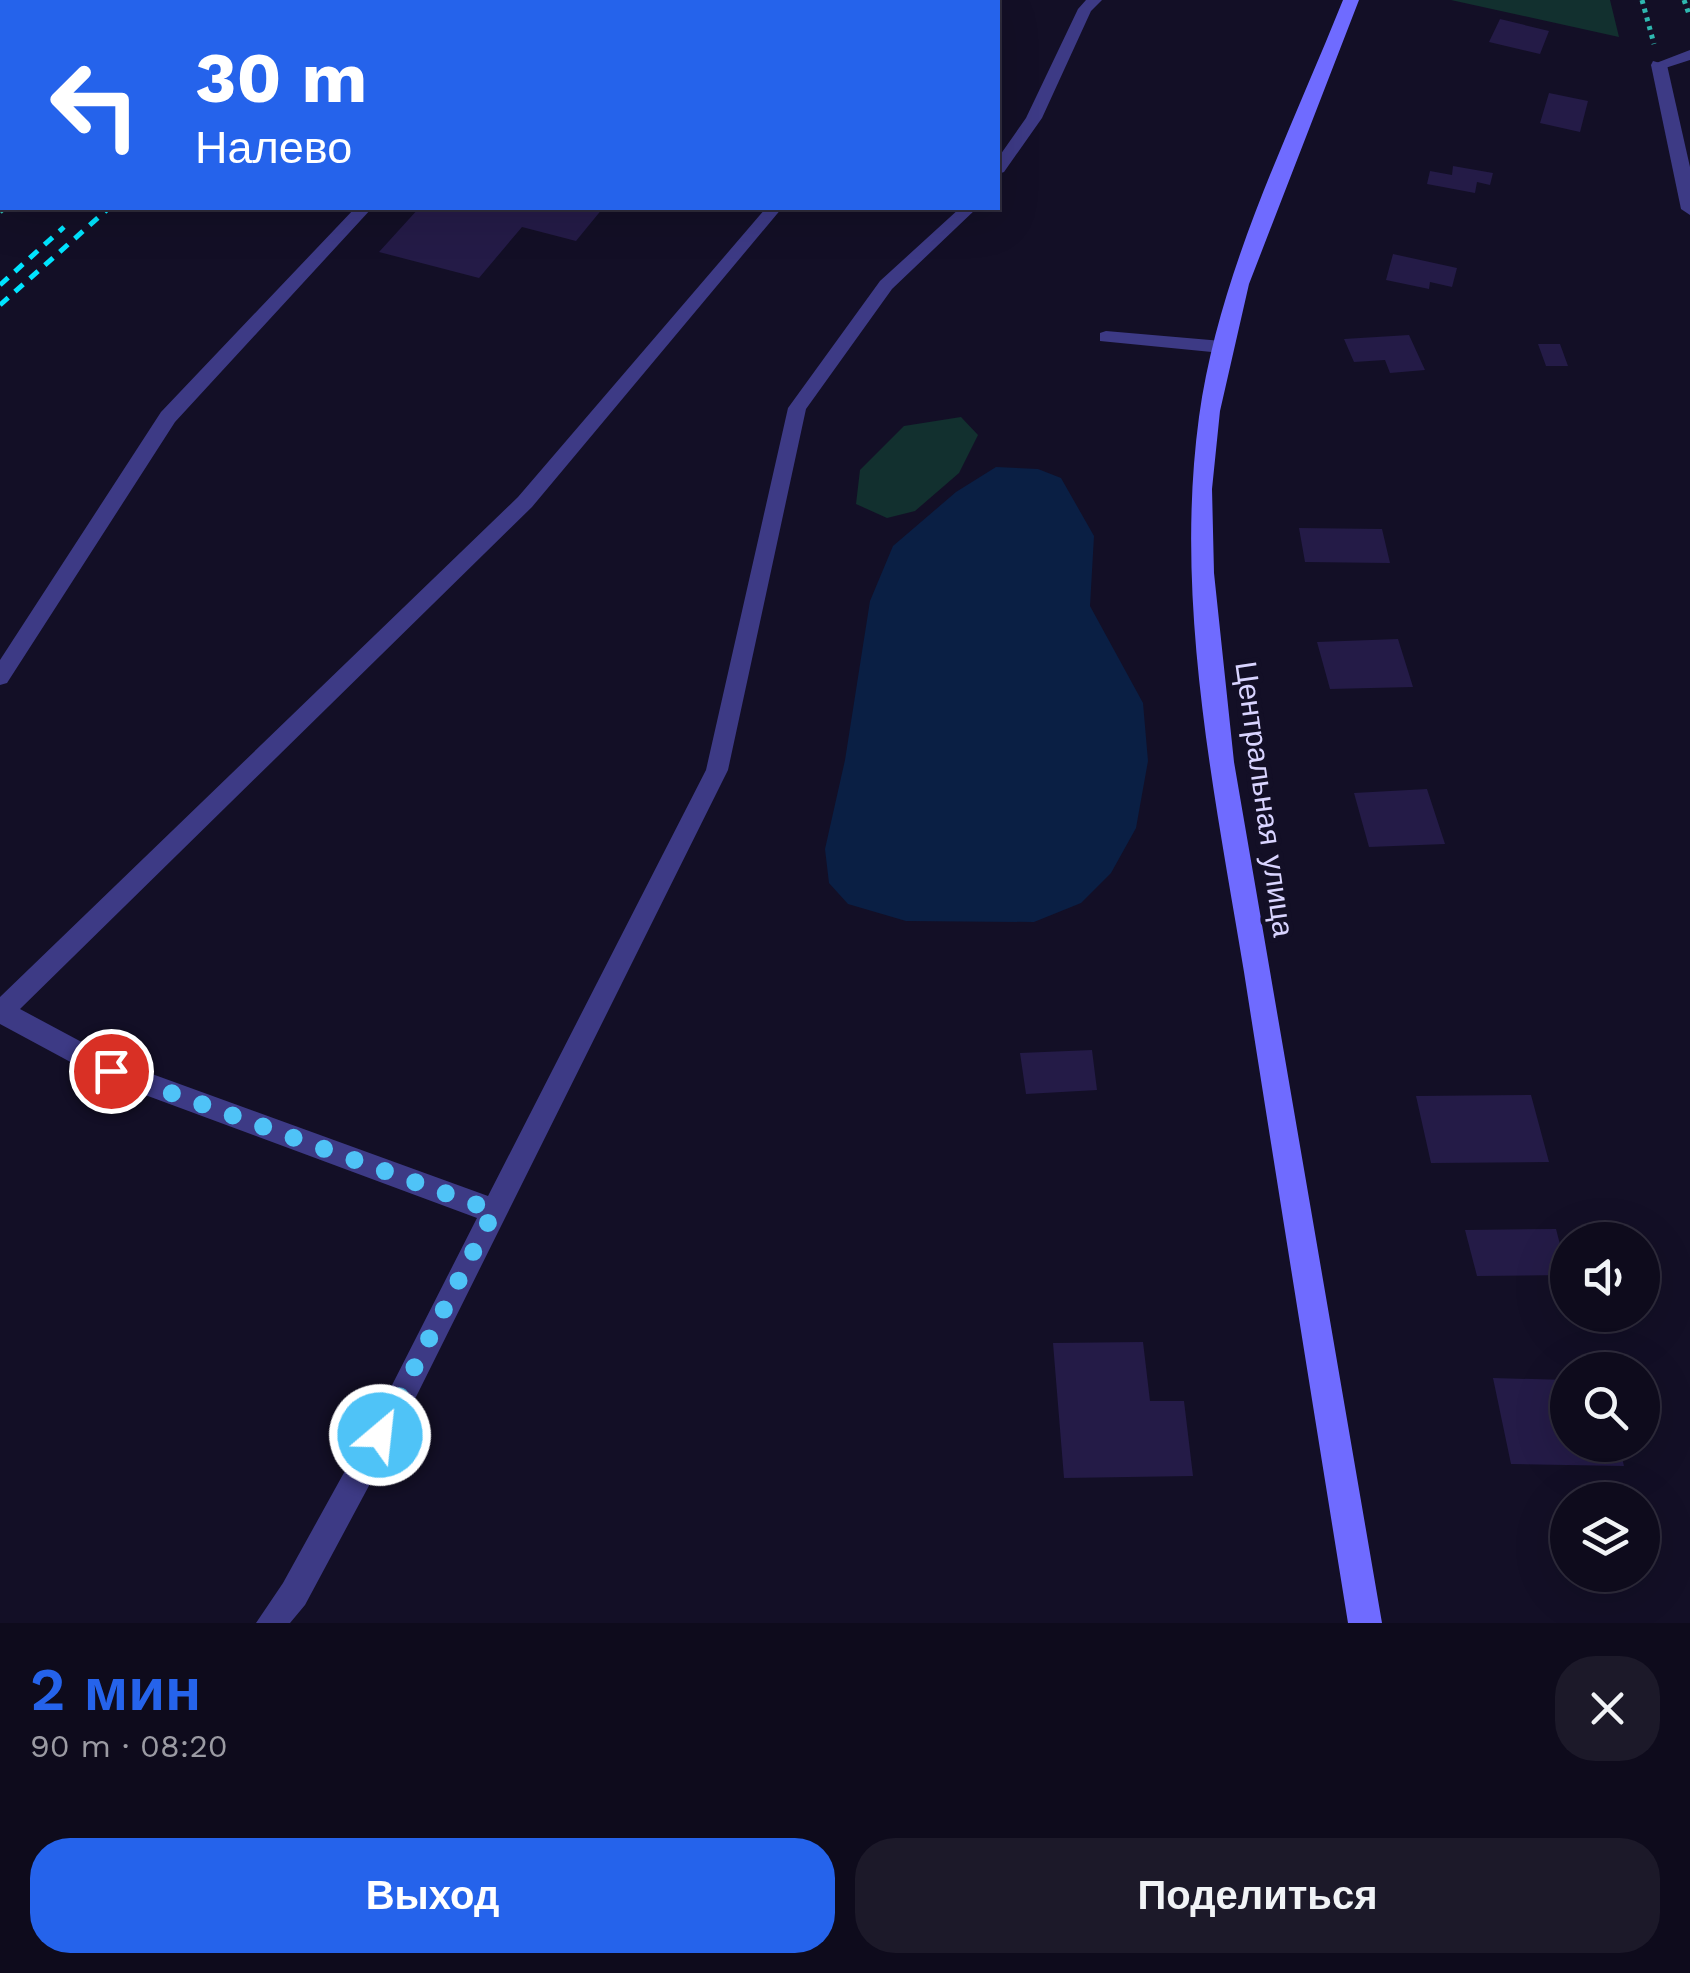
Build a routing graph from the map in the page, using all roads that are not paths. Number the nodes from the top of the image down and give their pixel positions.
1 (1095, 0) edge
2 (1351, 0) edge
3 (1690, 55) edge
4 (1659, 65) joint
5 (1000, 166) edge
6 (1690, 209) edge
7 (362, 210) edge
8 (772, 210) edge
9 (967, 210) edge
10 (1106, 337) dead end
11 (1222, 348) junction
12 (0, 677) edge
13 (0, 1012) edge
14 (494, 1211) junction
15 (270, 1623) edge
16 (1365, 1623) edge

1 - 5 lane
2 - 11 main road, Центральная улица
3 - 4 lane
4 - 6 street
7 - 12 lane
8 - 13 lane
9 - 14 lane
10 - 11 lane
11 - 16 main road, Центральная улица
13 - 14 lane
14 - 15 lane

